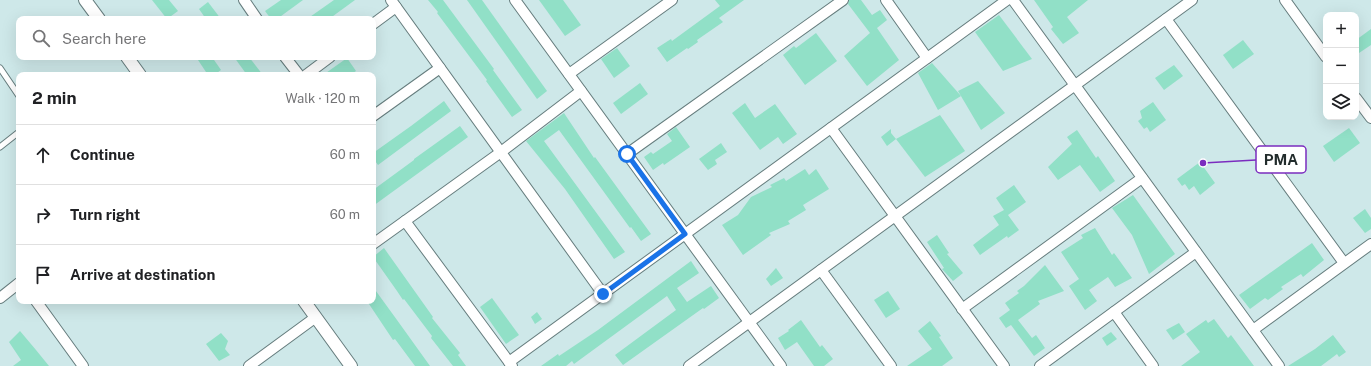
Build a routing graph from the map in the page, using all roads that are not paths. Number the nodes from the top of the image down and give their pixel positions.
1 (85, 0) edge
2 (244, 0) edge
3 (515, 0) edge
4 (672, 0) edge
5 (843, 0) edge
6 (886, 0) edge
7 (1007, 0) edge
8 (1013, 0) edge
9 (1192, 0) edge
10 (1285, 0) edge
11 (394, 3) edge
12 (97, 16) edge
13 (255, 16) edge
14 (1166, 19) junction
15 (376, 21) edge
16 (1323, 53) edge
17 (927, 58) junction
18 (129, 60) edge
19 (287, 60) edge
20 (326, 60) edge
21 (0, 68) edge
22 (440, 68) junction
23 (138, 72) edge
24 (297, 72) edge
25 (310, 72) edge
26 (569, 74) junction
27 (1075, 85) junction
28 (581, 91) junction
29 (16, 92) edge
30 (1359, 102) edge
31 (376, 114) edge
32 (1371, 118) edge
33 (831, 128) junction
34 (16, 134) edge
35 (0, 147) edge
36 (501, 152) junction
37 (627, 154) junction
38 (1142, 178) junction
39 (895, 216) junction
40 (406, 221) junction
41 (685, 234) junction
42 (376, 242) edge
43 (1371, 244) edge
44 (1196, 252) junction
45 (1344, 263) junction
46 (821, 270) junction
47 (16, 285) edge
48 (603, 294) junction
49 (0, 298) edge
50 (38, 304) edge
51 (306, 304) edge
52 (962, 309) junction
53 (1114, 312) junction
54 (316, 317) junction
55 (749, 322) junction
56 (1253, 330) junction
57 (510, 364) edge
58 (83, 366) edge
59 (249, 366) edge
60 (351, 366) edge
61 (689, 366) edge
62 (781, 366) edge
63 (891, 366) edge
64 (1004, 366) edge
65 (1040, 366) edge
66 (1153, 366) edge
67 (1279, 366) edge

1 - 12 street
2 - 13 street
3 - 26 street
4 - 26 street
5 - 37 street
6 - 17 street
7 - 17 street
8 - 27 street
9 - 14 street
10 - 16 street
11 - 15 street
11 - 22 street
14 - 27 street
14 - 45 street
17 - 33 street
18 - 23 street
19 - 24 street
20 - 25 street
21 - 29 lane
22 - 31 street
22 - 36 street
26 - 28 street
27 - 38 street
27 - 39 street
28 - 36 street
28 - 37 street
30 - 32 street
33 - 39 street
33 - 41 street
34 - 35 lane
36 - 40 street
36 - 48 street
37 - 41 street
38 - 44 street
38 - 52 street
39 - 46 street
39 - 52 street
40 - 42 street
40 - 57 street
41 - 48 street
41 - 55 street
43 - 45 street
44 - 53 street
44 - 56 street
45 - 56 street
46 - 55 street
46 - 63 street
47 - 49 street
48 - 57 street
50 - 58 street
51 - 54 street
52 - 64 street
53 - 65 street
53 - 66 street
54 - 59 street
54 - 60 street
55 - 61 street
55 - 62 street
56 - 67 street

